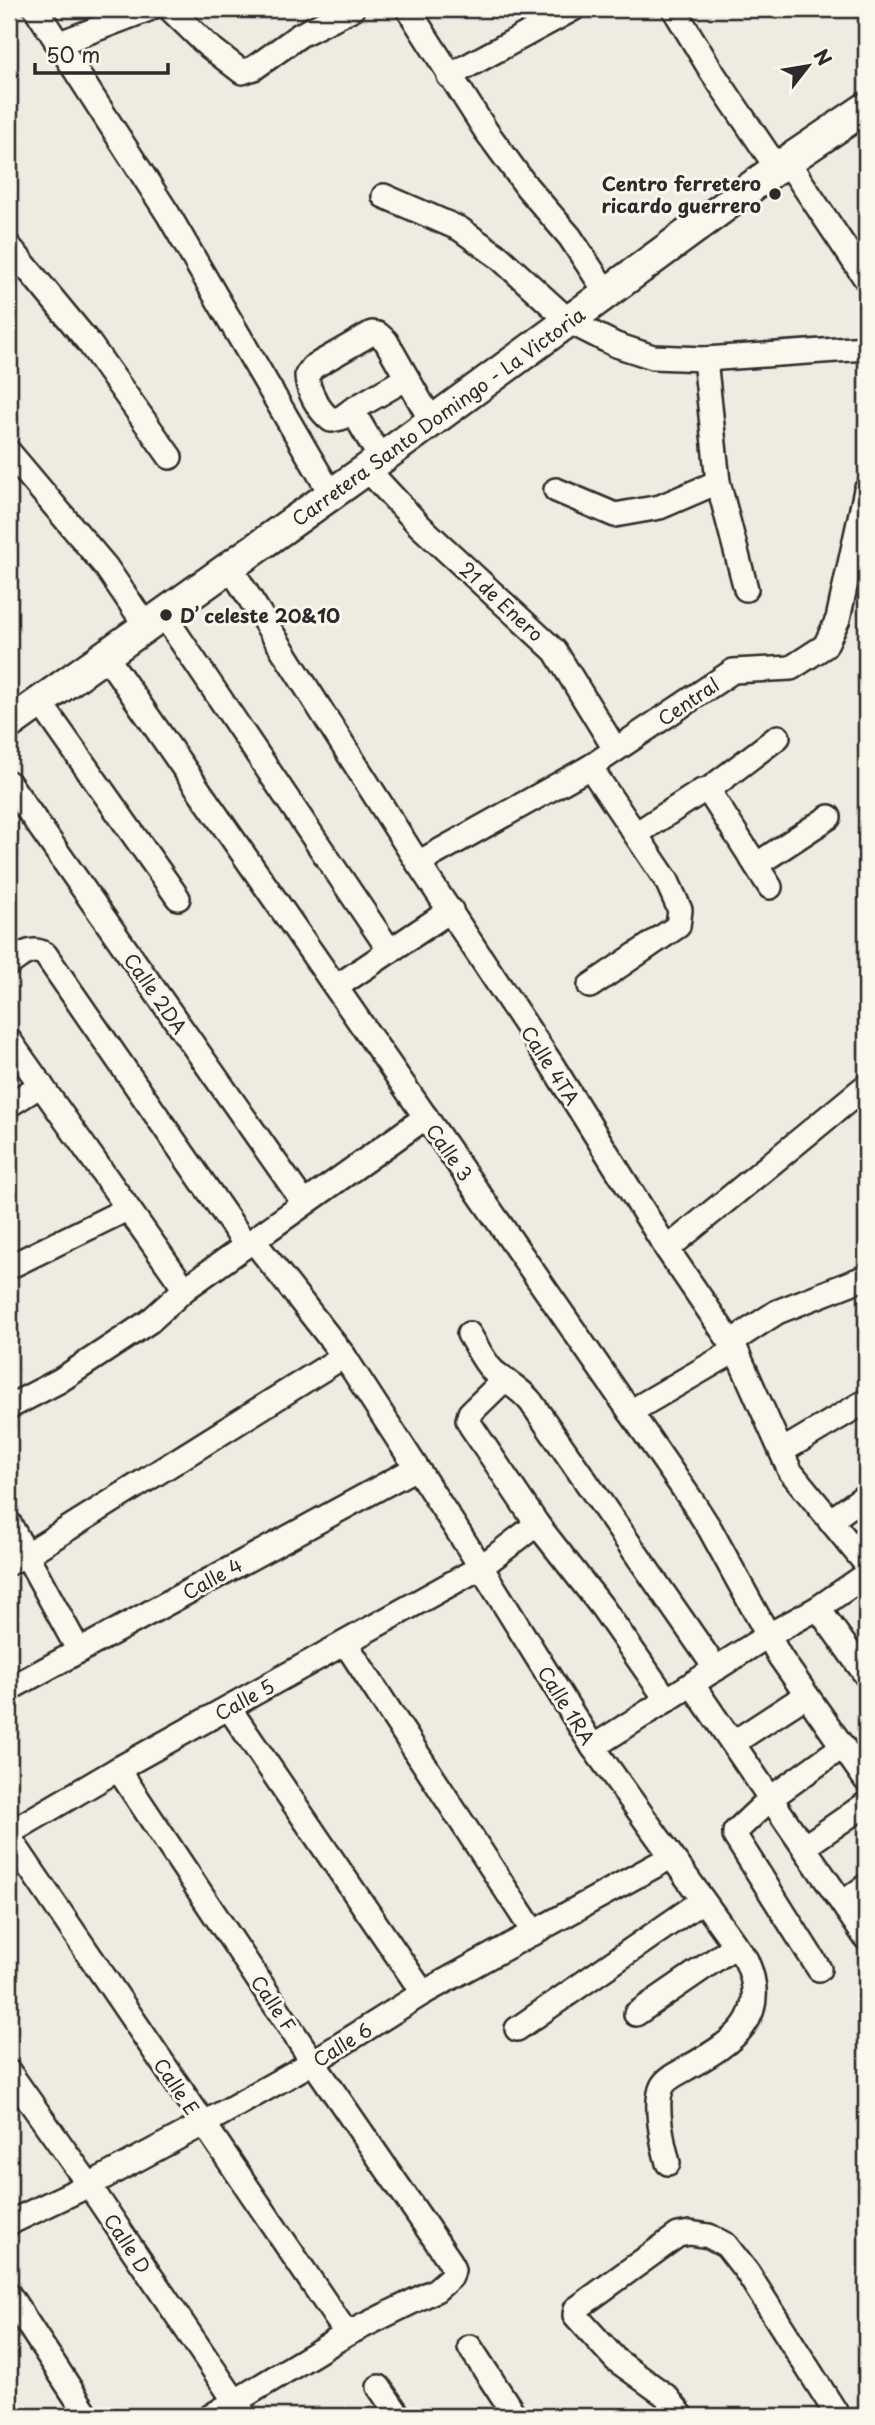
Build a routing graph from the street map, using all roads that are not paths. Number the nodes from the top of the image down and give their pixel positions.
1 (36, 9) edge
2 (149, 9) edge
3 (170, 9) edge
4 (352, 9) edge
5 (408, 9) edge
6 (573, 9) edge
7 (674, 9) edge
8 (545, 15) edge
9 (57, 44) junction
10 (449, 76) junction
11 (866, 108) edge
12 (782, 165) junction
13 (384, 196) dead end
14 (9, 246) edge
15 (866, 279) edge
16 (606, 292) junction
17 (570, 322) junction
18 (866, 348) edge
19 (705, 359) junction
20 (407, 379) junction
21 (352, 410) junction
22 (432, 422) junction
23 (10, 455) edge
24 (170, 457) dead end
25 (374, 464) junction
26 (718, 482) junction
27 (866, 490) edge
28 (556, 491) dead end
29 (331, 494) junction
30 (230, 567) junction
31 (746, 589) dead end
32 (155, 620) junction
33 (106, 656) junction
34 (40, 702) junction
35 (9, 724) edge
36 (778, 737) dead end
37 (615, 749) junction
38 (590, 767) junction
39 (9, 783) edge
40 (708, 790) junction
41 (829, 817) dead end
42 (636, 834) junction
43 (418, 863) junction
44 (756, 865) junction
45 (770, 887) dead end
46 (178, 898) dead end
47 (451, 910) junction
48 (390, 951) junction
49 (9, 964) edge
50 (590, 986) dead end
51 (336, 987) junction
52 (9, 1040) edge
53 (41, 1085) junction
54 (866, 1086) edge
55 (9, 1105) edge
56 (426, 1117) junction
57 (304, 1203) junction
58 (127, 1209) junction
59 (249, 1242) junction
60 (667, 1249) junction
61 (9, 1267) edge
62 (866, 1277) edge
63 (185, 1289) junction
64 (469, 1334) dead end
65 (733, 1346) junction
66 (344, 1356) junction
67 (504, 1380) junction
68 (866, 1401) edge
69 (9, 1407) edge
70 (630, 1412) junction
71 (782, 1451) junction
72 (416, 1468) junction
73 (866, 1495) edge
74 (830, 1521) junction
75 (9, 1523) edge
76 (537, 1524) junction
77 (17, 1559) edge
78 (866, 1564) edge
79 (481, 1567) junction
80 (866, 1575) edge
81 (818, 1608) junction
82 (767, 1636) junction
83 (346, 1644) junction
84 (79, 1651) junction
85 (716, 1669) junction
86 (866, 1675) edge
87 (692, 1684) junction
88 (9, 1689) edge
89 (805, 1696) junction
90 (667, 1700) junction
91 (229, 1707) junction
92 (733, 1744) junction
93 (843, 1746) junction
94 (593, 1747) junction
95 (118, 1769) junction
96 (866, 1780) edge
97 (771, 1798) junction
98 (866, 1804) edge
99 (9, 1835) edge
100 (804, 1847) junction
101 (671, 1857) junction
102 (866, 1886) edge
103 (702, 1901) junction
104 (843, 1903) junction
105 (534, 1933) junction
106 (866, 1938) edge
107 (735, 1946) junction
108 (819, 1969) dead end
109 (424, 1993) junction
110 (636, 2014) dead end
111 (517, 2029) dead end
112 (313, 2062) junction
113 (9, 2072) edge
114 (202, 2124) junction
115 (668, 2163) dead end
116 (89, 2185) junction
117 (9, 2223) edge
118 (9, 2295) edge
119 (347, 2334) junction
120 (470, 2347) dead end
121 (379, 2387) dead end
122 (240, 2408) edge
123 (88, 2416) edge
124 (211, 2416) edge
125 (399, 2416) edge
126 (515, 2416) edge
127 (682, 2416) edge
128 (838, 2416) edge

1 - 9 street
2 - 9 street
3 - 4 street
5 - 10 street
6 - 8 street
7 - 12 street
8 - 10 street
9 - 29 street
10 - 16 street
11 - 12 main road, Carretera Santo Domingo - La Victoria
12 - 15 street
12 - 16 main road, Carretera Santo Domingo - La Victoria
13 - 17 street
14 - 24 street
16 - 17 main road, Carretera Santo Domingo - La Victoria
17 - 19 street
17 - 22 main road, Carretera Santo Domingo - La Victoria
18 - 19 street
19 - 26 street
20 - 21 street
20 - 21 street
20 - 22 street
21 - 25 street, 21 de Enero
22 - 25 main road, Carretera Santo Domingo - La Victoria
23 - 32 street
25 - 29 main road, Carretera Santo Domingo - La Victoria
25 - 37 street, 21 de Enero
26 - 28 street
26 - 31 street
27 - 37 street, Central
29 - 30 main road, Carretera Santo Domingo - La Victoria
30 - 32 main road, Carretera Santo Domingo - La Victoria
30 - 43 street, Calle 4TA
32 - 33 main road, Carretera Santo Domingo - La Victoria
32 - 48 street
33 - 34 main road, Carretera Santo Domingo - La Victoria
33 - 51 street, Calle 3
34 - 35 main road, Carretera Santo Domingo - La Victoria
34 - 46 street
36 - 40 street
37 - 38 street, Central
38 - 42 street
38 - 43 street, Central
39 - 57 street, Calle 2DA
40 - 42 street
40 - 44 street
41 - 44 street
42 - 50 street
43 - 47 street, Calle 4TA
44 - 45 street
47 - 48 street
47 - 60 street, Calle 4TA
48 - 51 street
49 - 59 street, Calle 1RA
51 - 56 street, Calle 3
52 - 53 street
53 - 55 street
53 - 58 street
54 - 60 street
56 - 57 street
56 - 70 street, Calle 3
57 - 59 street
58 - 61 street
58 - 63 street
59 - 63 street
59 - 66 street, Calle 1RA
60 - 65 street, Calle 4TA
62 - 65 street
63 - 69 street
64 - 67 street
65 - 70 street
65 - 71 street, Calle 4TA
66 - 72 street, Calle 1RA
66 - 77 street
67 - 76 street
67 - 85 street
68 - 71 street
70 - 82 street, Calle 3
71 - 74 street, Calle 4TA
72 - 79 street, Calle 1RA
72 - 84 street, Calle 4
73 - 74 street
74 - 78 street, Calle 4TA
75 - 77 street
76 - 79 street, Calle 5
76 - 90 street
77 - 84 street
79 - 83 street, Calle 5
79 - 94 street, Calle 1RA
80 - 81 street
81 - 82 street
81 - 86 street
82 - 85 street
82 - 89 street, Calle 3
83 - 91 street, Calle 5
83 - 105 street
84 - 88 street, Calle 4
85 - 87 street
87 - 90 street
87 - 92 street
89 - 92 street
89 - 93 street, Calle 3
90 - 94 street
91 - 95 street, Calle 5
91 - 109 street
92 - 97 street
93 - 96 street, Calle 3
93 - 97 street
94 - 101 street, Calle 1RA
95 - 99 street, Calle 5
95 - 112 street, Calle F
97 - 100 street
97 - 108 street
98 - 100 street
99 - 114 street, Calle E
100 - 104 street
101 - 103 street, Calle 1RA
101 - 105 street, Calle 6
102 - 104 street
103 - 107 street, Calle 1RA
103 - 111 street
104 - 106 street
105 - 109 street, Calle 6
107 - 110 street
107 - 115 street, Calle 1RA
109 - 112 street, Calle 6
112 - 114 street, Calle 6
112 - 119 street, Calle F
113 - 116 street, Calle D
114 - 116 street, Calle 6
114 - 119 street, Calle E
116 - 117 street, Calle 6
116 - 122 street, Calle D
118 - 123 street
119 - 122 street
120 - 126 street
121 - 125 street
122 - 124 street
127 - 128 street

